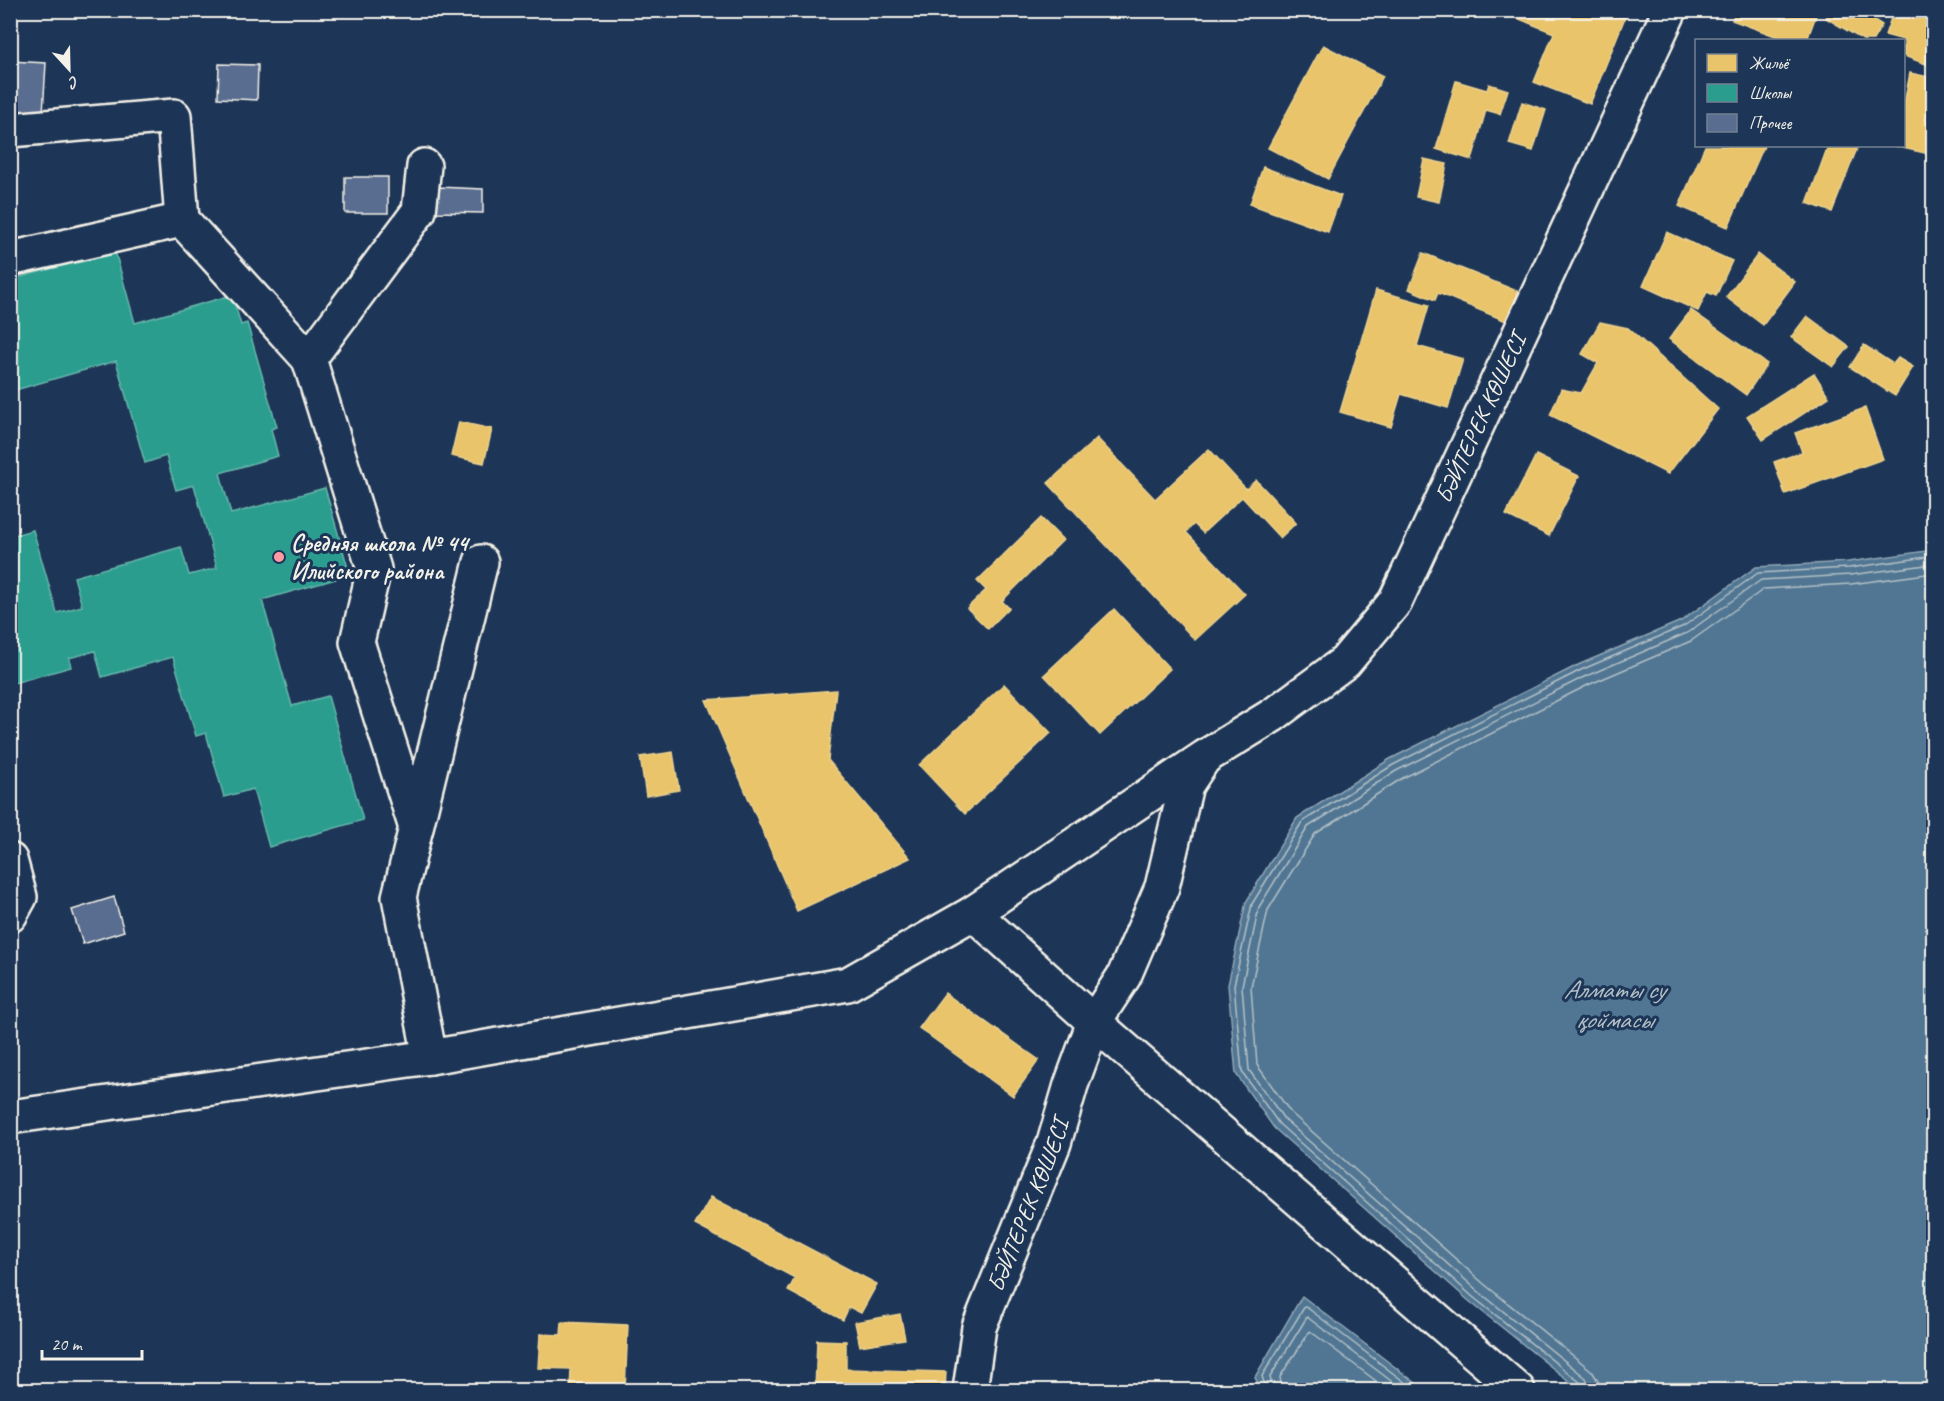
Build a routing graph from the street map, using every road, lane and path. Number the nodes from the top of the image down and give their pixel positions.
1 (1670, 10) edge
2 (10, 130) edge
3 (424, 166) dead end
4 (182, 220) junction
5 (10, 259) edge
6 (309, 359) junction
7 (481, 562) dead end
8 (1205, 757) junction
9 (416, 828) junction
10 (10, 860) edge
11 (973, 913) junction
12 (10, 915) edge
13 (1094, 1022) junction
14 (430, 1057) junction
15 (10, 1117) edge
16 (969, 1390) edge
17 (1518, 1390) edge

1 - 8 street, БӘЙТЕРЕК КӨШЕСІ
2 - 4 street
3 - 6 street
4 - 5 street
4 - 6 street
6 - 9 street
7 - 9 street
8 - 11 street, БӘЙТЕРЕК КӨШЕСІ
8 - 13 street, БӘЙТЕРЕК КӨШЕСІ
9 - 14 street
10 - 12 street
11 - 13 street
11 - 14 street, БӘЙТЕРЕК КӨШЕСІ
13 - 16 street, БӘЙТЕРЕК КӨШЕСІ
13 - 17 street
14 - 15 street, БӘЙТЕРЕК КӨШЕСІ

